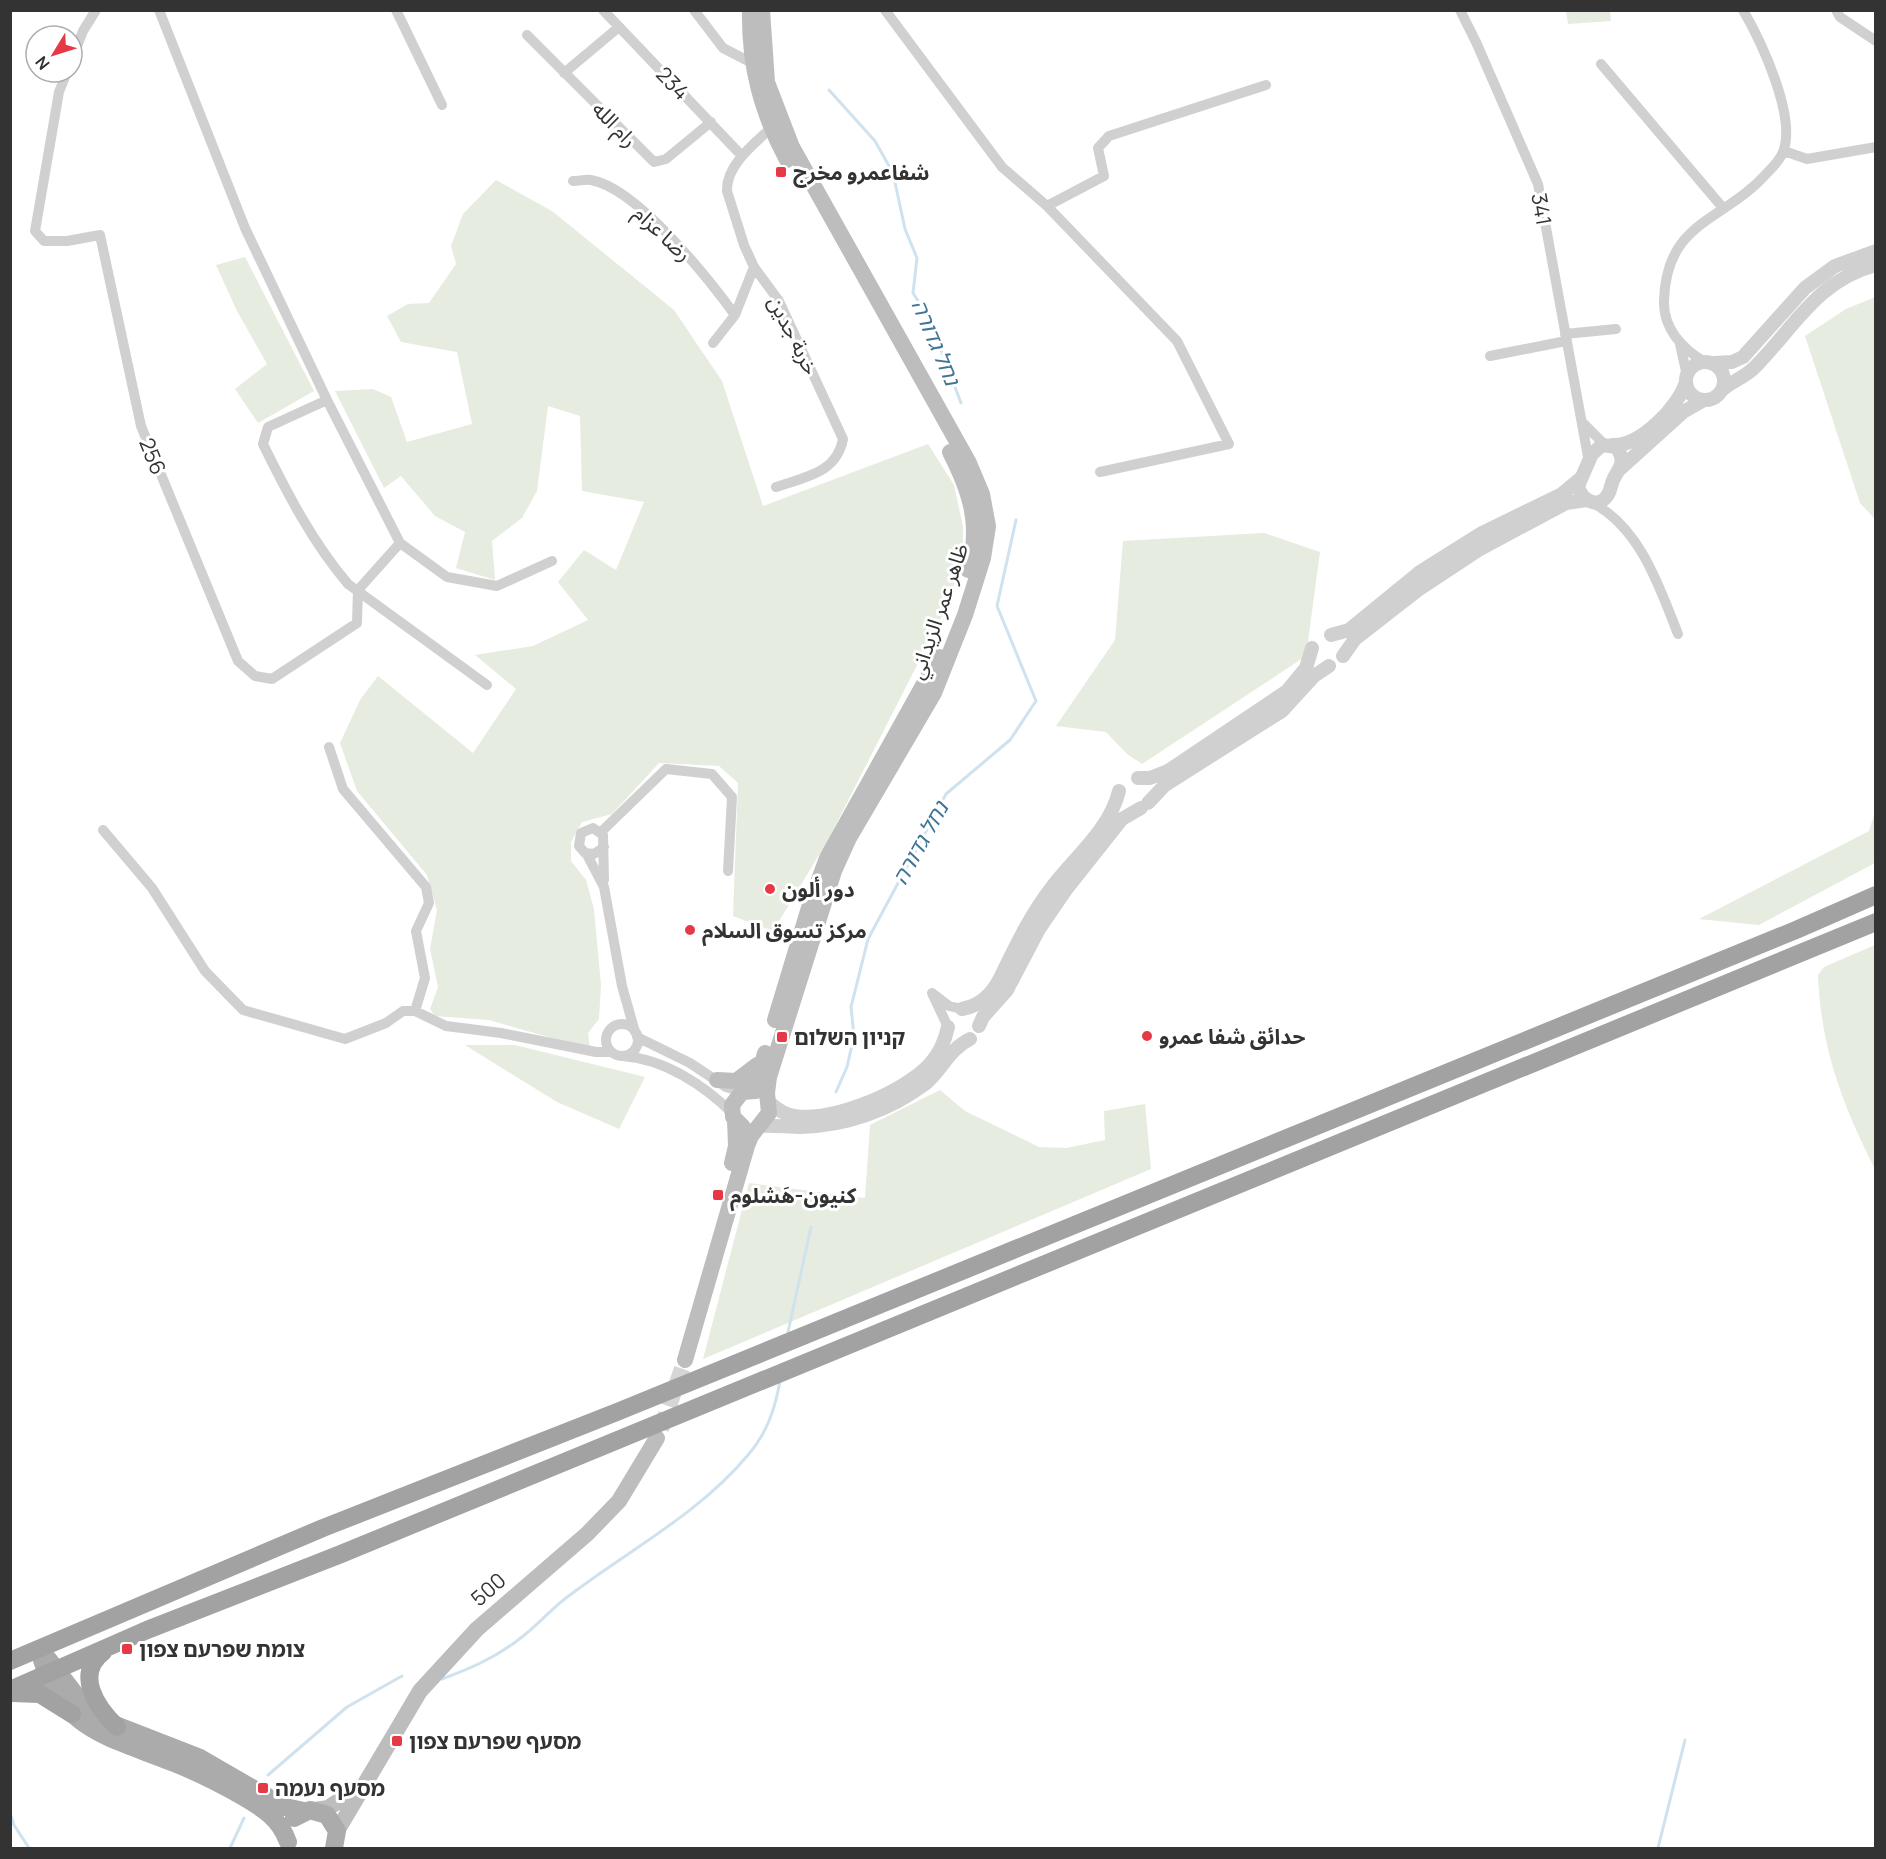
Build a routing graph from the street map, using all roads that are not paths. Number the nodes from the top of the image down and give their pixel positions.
1 (96, 10) edge
2 (159, 10) edge
3 (396, 10) edge
4 (603, 10) edge
5 (694, 10) edge
6 (750, 10) edge
7 (762, 10) edge
8 (885, 10) edge
9 (1460, 10) edge
10 (1743, 10) edge
11 (1836, 10) edge
12 (619, 27) junction
13 (84, 29) edge
14 (527, 35) dead end
15 (1875, 41) edge
16 (752, 63) junction
17 (1601, 64) dead end
18 (564, 73) junction
19 (62, 84) edge
20 (1266, 85) dead end
21 (442, 105) dead end
22 (711, 122) junction
23 (771, 128) junction
24 (1875, 147) edge
25 (1784, 151) junction
26 (742, 156) junction
27 (573, 181) dead end
28 (1047, 206) junction
29 (1723, 208) junction
30 (1875, 251) edge
31 (1875, 265) edge
32 (754, 267) junction
33 (735, 315) junction
34 (1616, 329) dead end
35 (1565, 337) junction
36 (713, 343) dead end
37 (1680, 343) junction
38 (1490, 356) dead end
39 (1709, 362) junction
40 (1687, 379) junction
41 (1722, 390) junction
42 (327, 400) junction
43 (1704, 400) junction
44 (1582, 422) junction
45 (1609, 445) junction
46 (1589, 462) junction
47 (1620, 469) junction
48 (1100, 472) dead end
49 (1580, 479) junction
50 (776, 487) dead end
51 (1610, 489) junction
52 (1589, 501) junction
53 (1617, 522) junction
54 (400, 543) junction
55 (552, 561) dead end
56 (358, 590) junction
57 (1678, 634) dead end
58 (1331, 635) junction
59 (1312, 648) junction
60 (1342, 656) junction
61 (1329, 666) junction
62 (487, 685) dead end
63 (329, 747) dead end
64 (1138, 778) junction
65 (1119, 791) junction
66 (1144, 806) junction
67 (103, 830) dead end
68 (601, 831) junction
69 (604, 847) junction
70 (586, 853) junction
71 (728, 871) dead end
72 (604, 887) junction
73 (1875, 896) edge
74 (1875, 923) edge
75 (622, 986) junction
76 (962, 1009) junction
77 (415, 1011) junction
78 (615, 1025) junction
79 (979, 1026) junction
80 (948, 1027) junction
81 (636, 1034) junction
82 (970, 1039) junction
83 (611, 1052) junction
84 (623, 1056) junction
85 (764, 1058) junction
86 (717, 1080) junction
87 (745, 1091) junction
88 (768, 1101) junction
89 (734, 1116) junction
90 (759, 1126) junction
91 (705, 1289) junction
92 (685, 1360) tunnel mouth
93 (657, 1438) tunnel mouth
94 (39, 1649) junction
95 (108, 1649) junction
96 (10, 1661) edge
97 (51, 1673) junction
98 (10, 1692) edge
99 (72, 1714) junction
100 (117, 1726) junction
101 (363, 1786) junction
102 (310, 1811) junction
103 (337, 1842) edge
104 (289, 1845) edge

1 - 13 street
2 - 42 street
3 - 21 street
4 - 12 street, 234
5 - 16 street
6 - 16 main road, ظاهر عمر الزيداني
7 - 88 main road, ظاهر عمر الزيداني
8 - 28 street
9 - 35 street, 341
10 - 25 street
11 - 15 street
12 - 18 street
12 - 22 street, 234
14 - 18 street, رام الله
16 - 23 main road, ظاهر عمر الزيداني
17 - 29 street
18 - 22 street, رام الله
19 - 56 street, 256
20 - 28 street
22 - 26 street, 234
23 - 26 street, خربة جدين
23 - 85 main road, ظاهر عمر الزيداني
24 - 25 street
25 - 29 street
26 - 32 street, خربة جدين
27 - 33 street, رضا عزام
28 - 48 street
29 - 37 street
30 - 39 street
31 - 41 street
32 - 33 street
32 - 50 street, خربة جدين
33 - 36 street
34 - 35 street
35 - 38 street
35 - 44 street, 341
37 - 39 street
37 - 40 street
39 - 40 street
39 - 41 street
40 - 43 street
40 - 45 street
41 - 43 street
42 - 54 street
42 - 56 street
43 - 47 street
44 - 45 street
44 - 46 street, 341
45 - 46 street
45 - 47 street
46 - 49 street
47 - 51 street
49 - 52 street
49 - 58 street
51 - 52 street
51 - 53 street
52 - 53 street
52 - 60 street
53 - 57 street
54 - 55 street
54 - 56 street
56 - 62 street
58 - 59 street
58 - 60 street
59 - 61 street
59 - 64 street
60 - 61 street
61 - 66 street
63 - 77 street
64 - 65 street
64 - 66 street
65 - 66 street
65 - 76 street
66 - 79 street
67 - 77 street
68 - 69 street
68 - 70 street
68 - 71 street
69 - 70 street
69 - 72 street
70 - 72 street
72 - 75 street
73 - 94 highway
74 - 95 highway
75 - 78 street
75 - 81 street
76 - 79 street
76 - 80 street
76 - 80 street
77 - 83 street
78 - 81 street
78 - 83 street
79 - 82 street
80 - 82 street
80 - 88 street
81 - 84 street
81 - 86 street
82 - 90 street
83 - 84 street
84 - 89 street
85 - 86 main road
85 - 87 main road, ظاهر عمر الزيداني
86 - 87 street
87 - 88 main road
87 - 89 main road
88 - 90 main road
89 - 90 main road
89 - 91 main road
90 - 91 main road
91 - 92 main road
93 - 101 main road, 500
94 - 96 highway
94 - 97 main road
95 - 97 highway
95 - 100 highway
97 - 98 highway
97 - 99 main road
97 - 100 main road
98 - 99 highway
99 - 104 main road
100 - 102 main road
101 - 102 main road, 500
101 - 103 main road, 500
102 - 103 main road
102 - 104 main road

